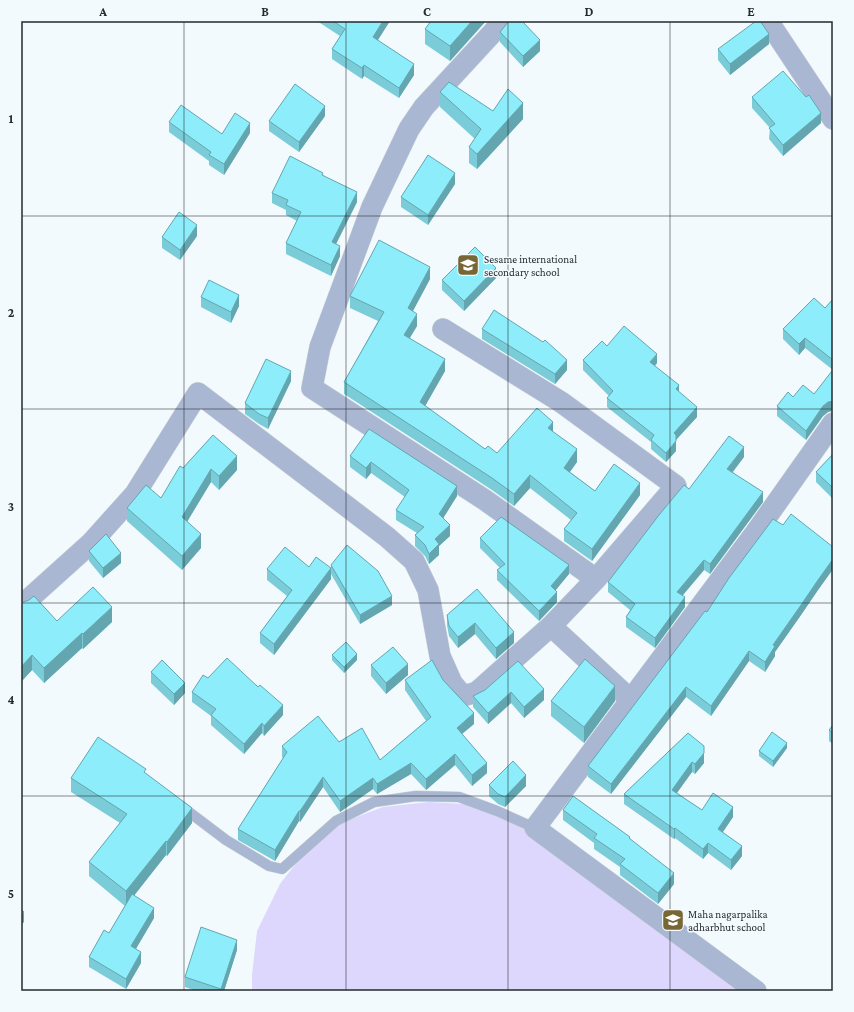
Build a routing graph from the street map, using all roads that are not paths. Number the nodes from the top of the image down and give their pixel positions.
1 (502, 21) edge
2 (768, 21) edge
3 (833, 119) edge
4 (443, 329) dead end
5 (833, 423) edge
6 (596, 579) junction
7 (21, 606) edge
8 (551, 626) junction
9 (631, 700) junction
10 (173, 800) edge
11 (535, 828) junction
12 (756, 991) edge

1 - 6 street
2 - 3 street
4 - 6 street
5 - 9 street
6 - 8 street
7 - 8 street
8 - 9 street
9 - 11 street
10 - 11 lane
11 - 12 street

